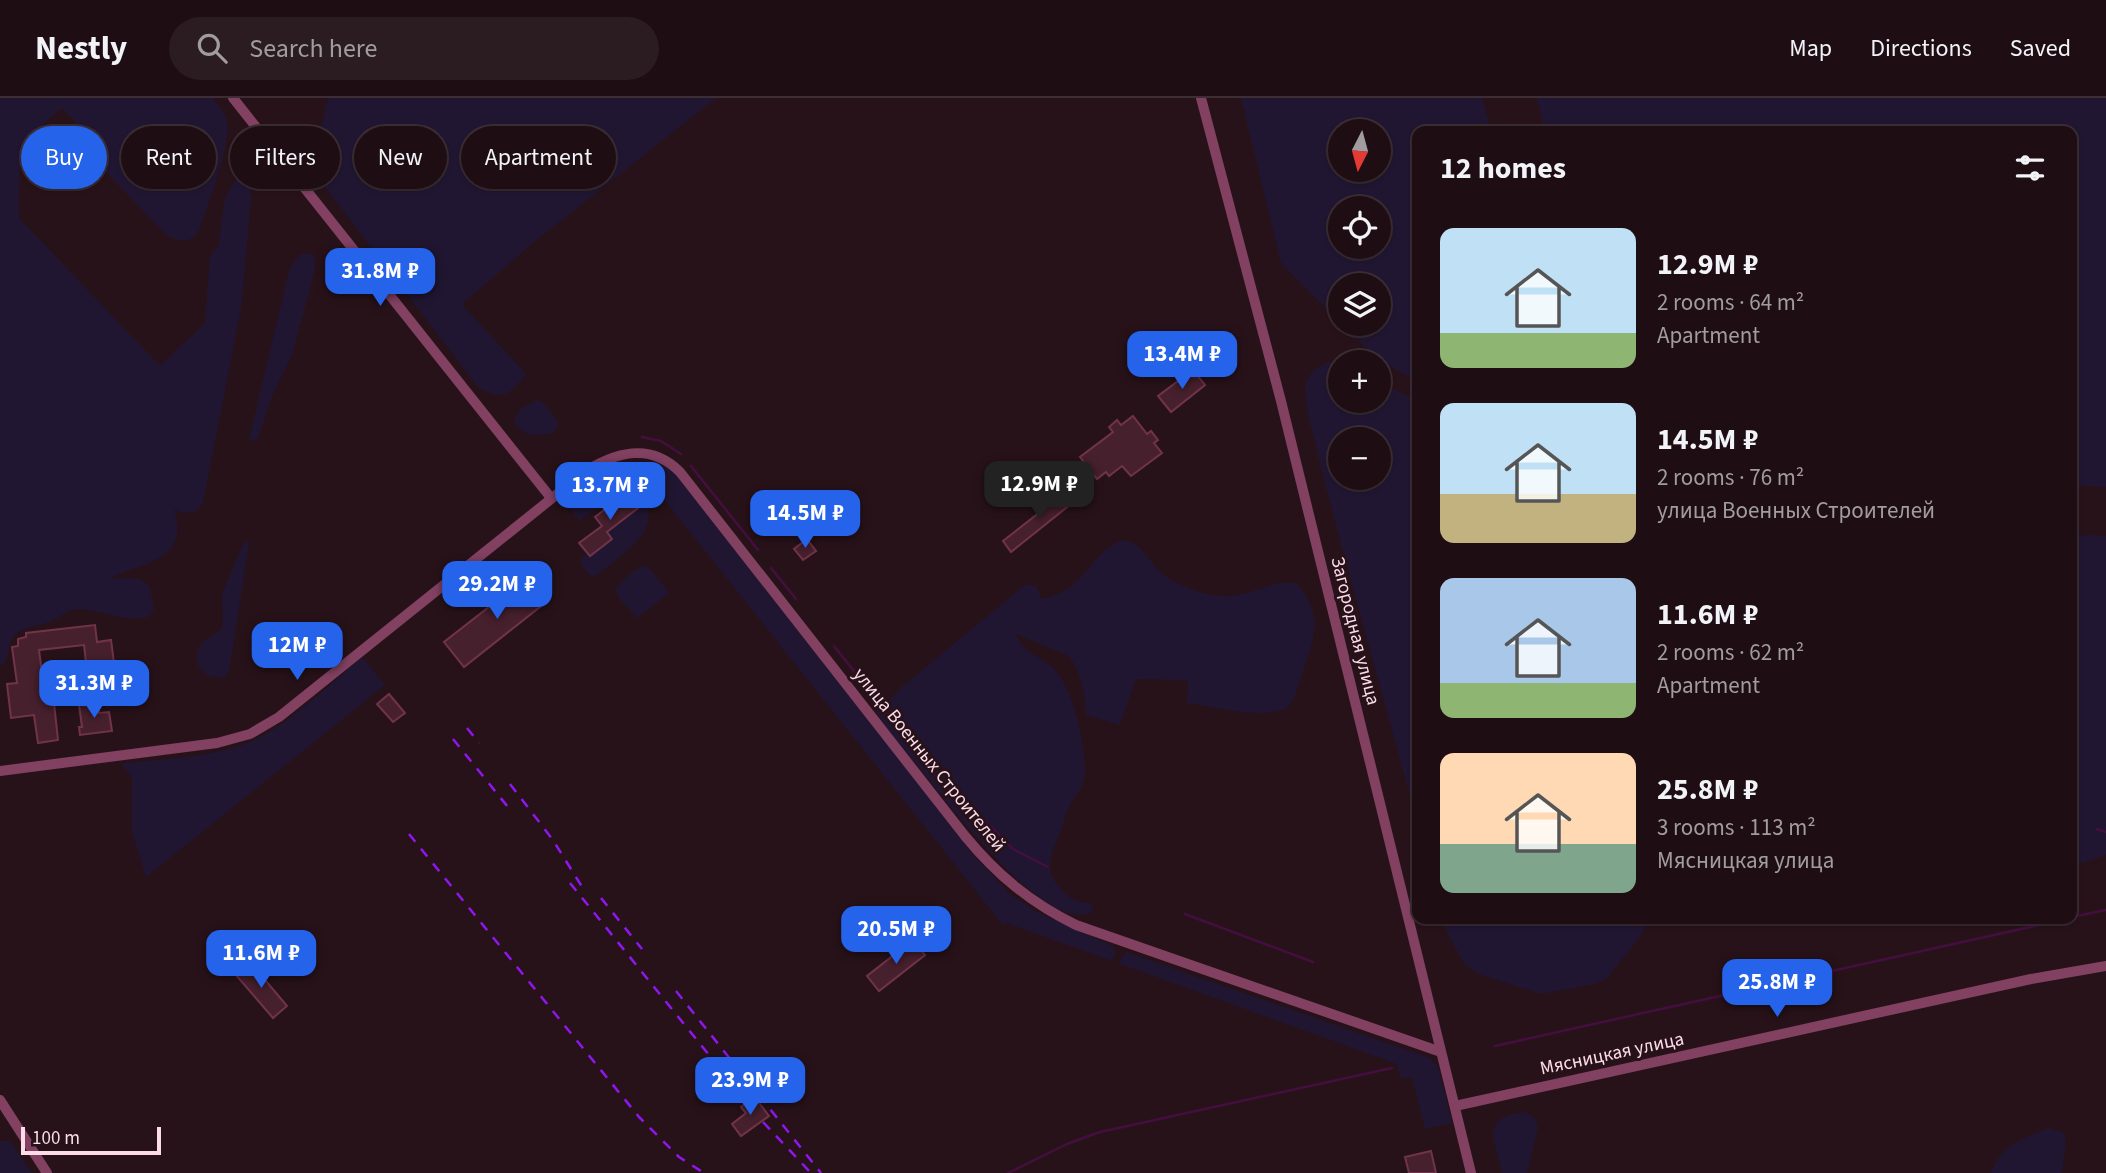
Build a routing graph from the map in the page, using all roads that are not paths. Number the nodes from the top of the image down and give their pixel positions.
1 (233, 98) edge
2 (1201, 98) edge
3 (551, 498) junction
4 (0, 771) edge
5 (2106, 965) edge
6 (1441, 1052) junction
7 (0, 1100) edge
8 (1455, 1107) junction
9 (47, 1173) edge
10 (1471, 1173) edge

1 - 3 street
2 - 6 street, Загородная улица
3 - 4 street, улица Военных Строителей
3 - 6 street, улица Военных Строителей
5 - 8 street, Мясницкая улица
6 - 8 street, Загородная улица
7 - 9 street
8 - 10 street, Загородная улица

